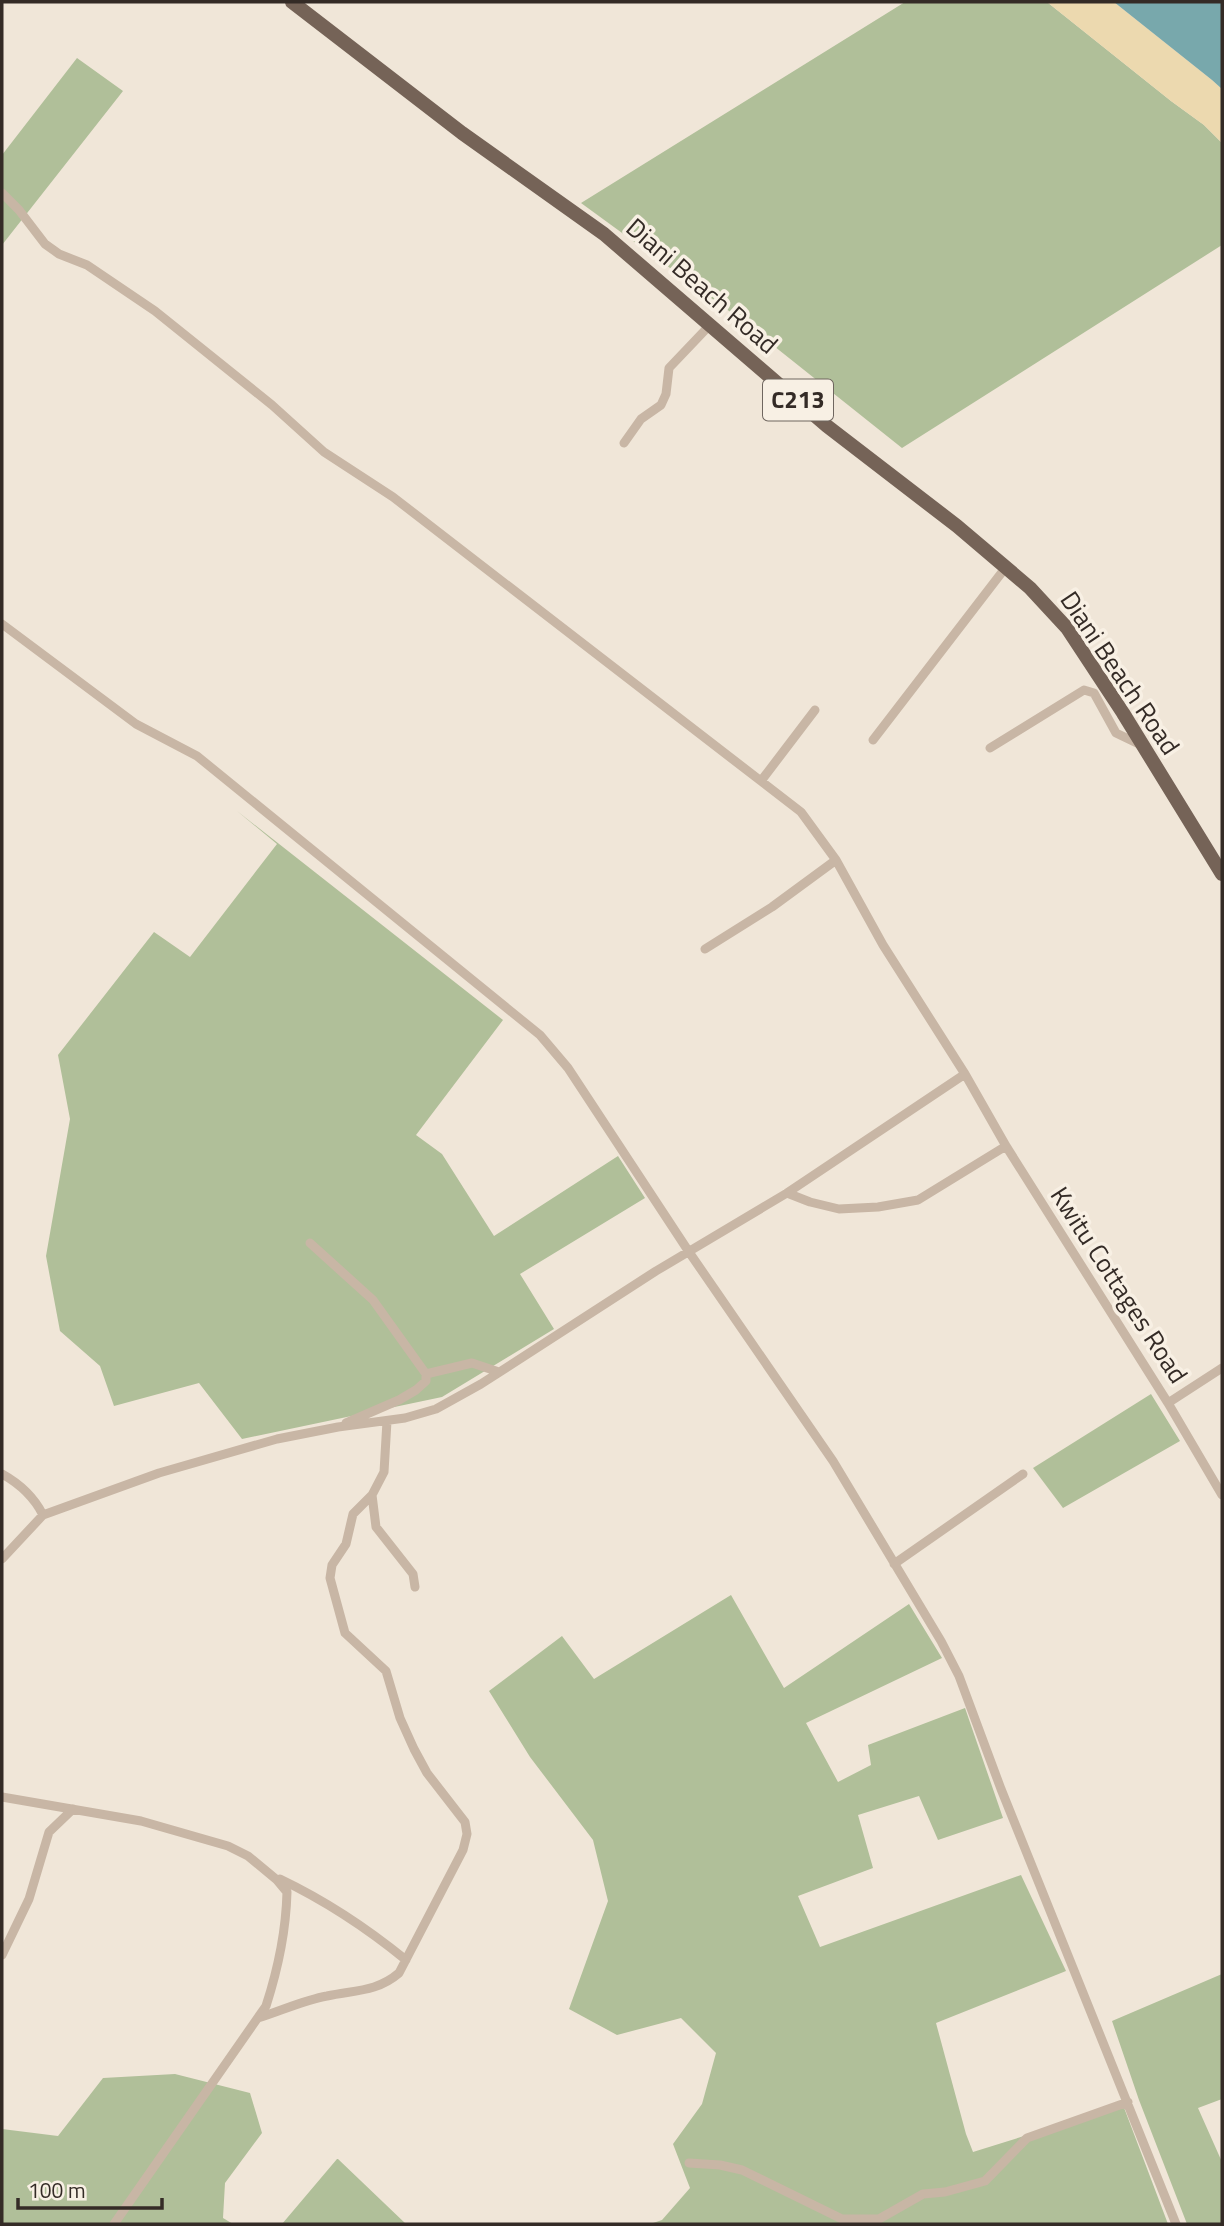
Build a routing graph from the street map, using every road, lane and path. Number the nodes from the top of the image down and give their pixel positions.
1 (292, 2) edge
2 (2, 193) edge
3 (709, 326) junction
4 (624, 443) dead end
5 (1006, 567) junction
6 (2, 624) edge
7 (815, 710) dead end
8 (873, 740) dead end
9 (1143, 746) junction
10 (990, 748) dead end
11 (761, 780) junction
12 (836, 860) junction
13 (1222, 874) edge
14 (705, 949) dead end
15 (965, 1074) junction
16 (1006, 1146) junction
17 (787, 1193) junction
18 (310, 1243) dead end
19 (690, 1252) junction
20 (1222, 1368) edge
21 (499, 1372) junction
22 (426, 1374) junction
23 (1168, 1403) junction
24 (387, 1421) junction
25 (338, 1427) junction
26 (2, 1474) edge
27 (1023, 1474) dead end
28 (372, 1495) junction
29 (1222, 1495) edge
30 (43, 1515) junction
31 (2, 1559) edge
32 (894, 1564) junction
33 (415, 1587) dead end
34 (2, 1797) edge
35 (73, 1809) junction
36 (272, 1875) junction
37 (2, 1955) edge
38 (406, 1960) junction
39 (258, 2018) junction
40 (1128, 2102) junction
41 (689, 2163) dead end
42 (114, 2224) edge
43 (1175, 2224) edge

1 - 3 main road, Diani Beach Road / C213
2 - 11 street, Kwitu Cottages Road
3 - 4 street
3 - 5 main road, Diani Beach Road / C213
5 - 8 street
5 - 9 main road, Diani Beach Road / C213
6 - 19 street
7 - 11 street
9 - 10 street
9 - 13 main road, Diani Beach Road / C213
11 - 12 street, Kwitu Cottages Road
12 - 14 street
12 - 15 street, Kwitu Cottages Road
15 - 16 street, Kwitu Cottages Road
15 - 17 street
16 - 17 street
16 - 23 street, Kwitu Cottages Road
17 - 19 street
18 - 22 street
19 - 21 street
19 - 32 street
20 - 23 street, Kwitu Cottages Road
21 - 22 street
21 - 24 street
22 - 25 street
23 - 29 street
24 - 25 street
24 - 28 street
25 - 30 street
26 - 30 street
27 - 32 street
28 - 33 street
28 - 38 street
30 - 31 street
32 - 40 street
34 - 35 street
35 - 36 street
35 - 37 street
36 - 38 street
36 - 39 street
38 - 39 street
39 - 42 street
40 - 41 street
40 - 43 street

